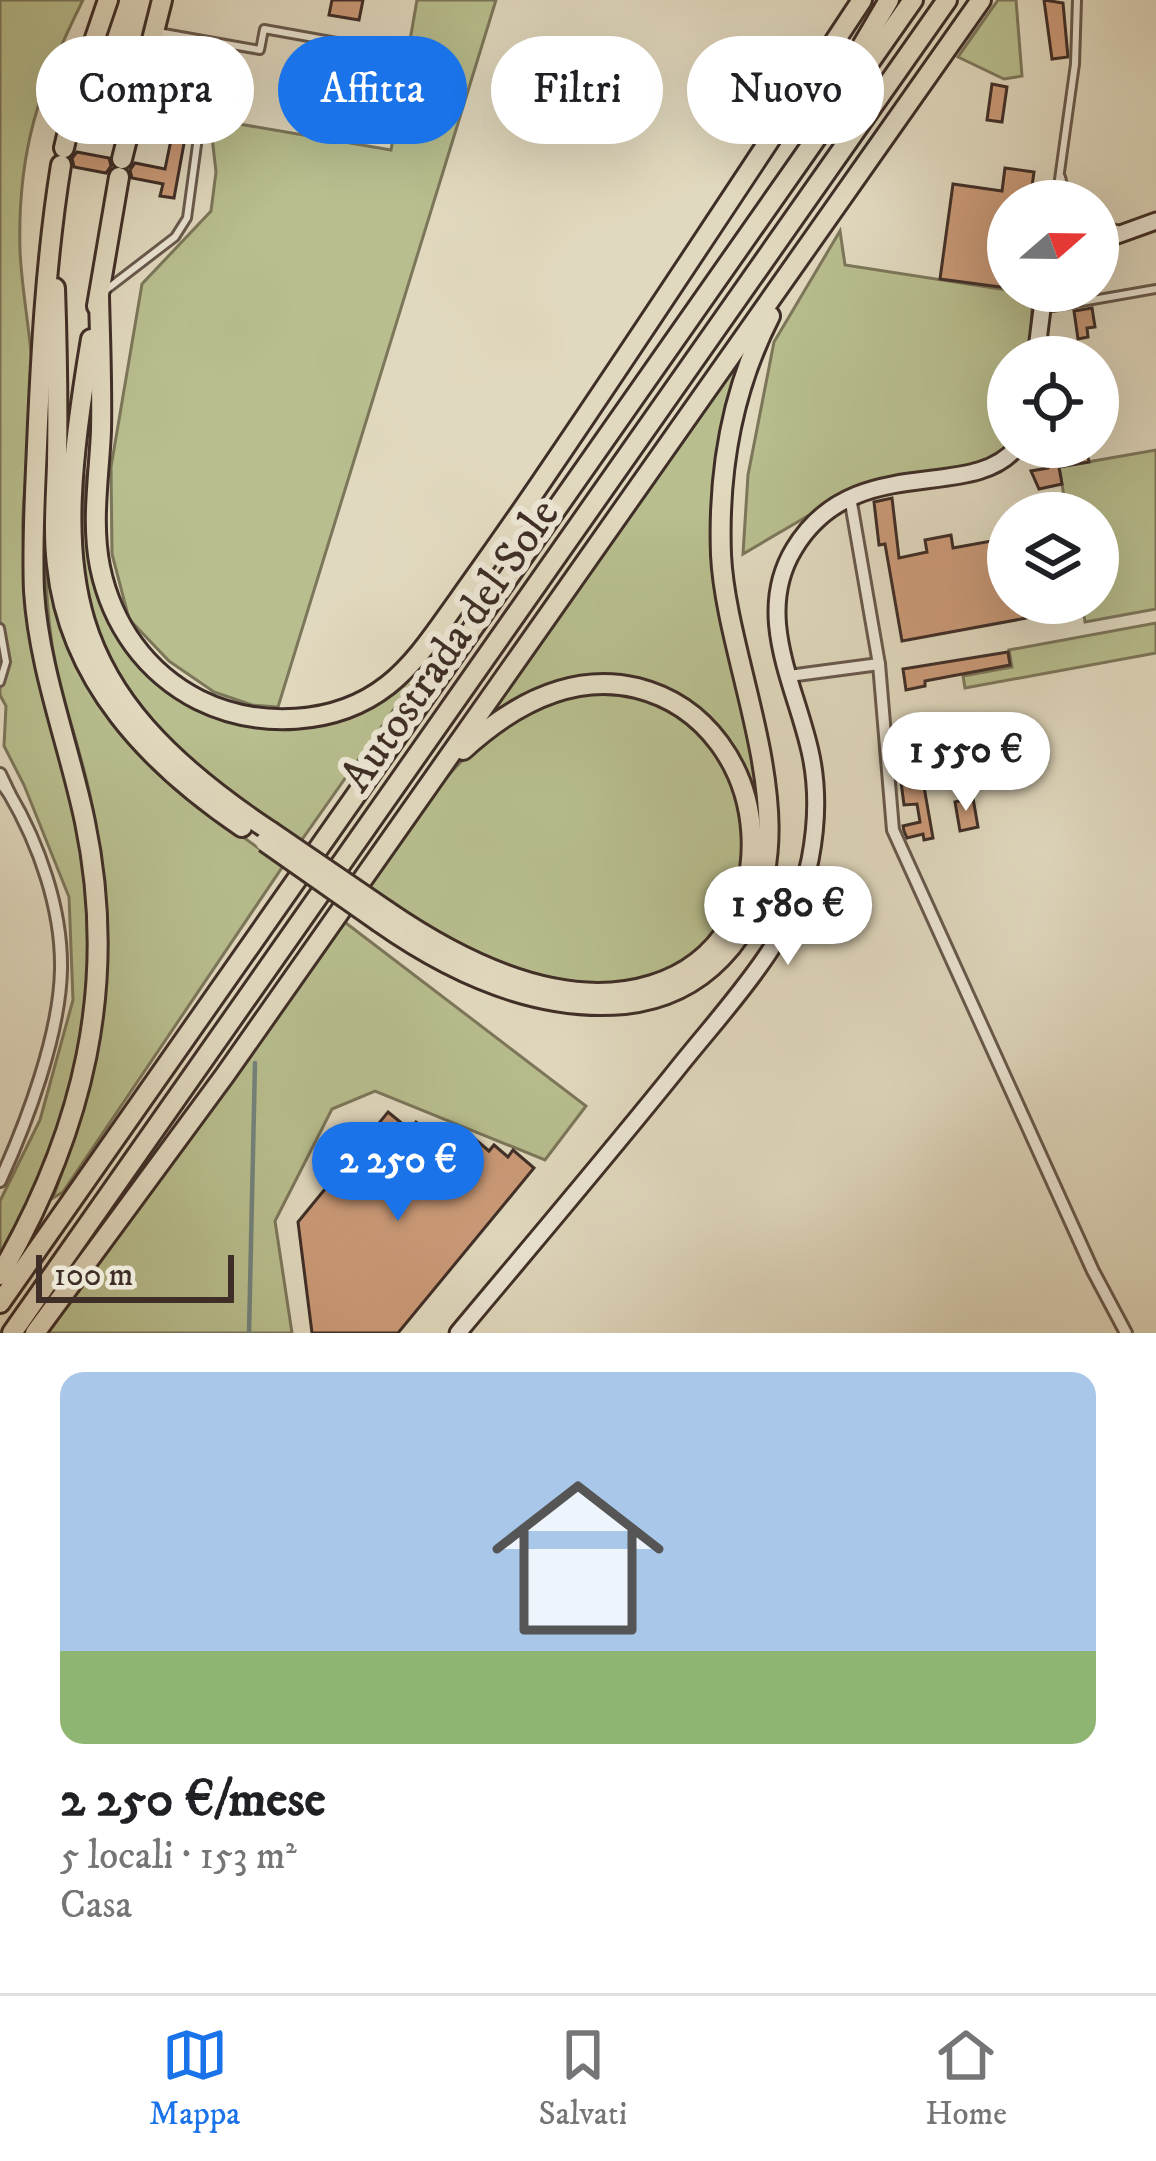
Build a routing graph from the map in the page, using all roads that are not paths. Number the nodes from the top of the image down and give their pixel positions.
1 (109, 0) edge
2 (162, 0) edge
3 (862, 0) edge
4 (889, 0) edge
5 (913, 0) edge
6 (947, 0) edge
7 (981, 0) edge
8 (1077, 0) edge
9 (154, 32) junction
10 (153, 36) edge
11 (305, 36) edge
12 (126, 144) edge
13 (197, 144) edge
14 (1060, 167) junction
15 (1058, 180) edge
16 (1063, 180) edge
17 (776, 195) junction
18 (1156, 221) edge
19 (1119, 229) edge
20 (1126, 230) junction
21 (1119, 233) edge
22 (54, 236) junction
23 (818, 236) junction
24 (1156, 290) edge
25 (98, 296) junction
26 (1119, 296) edge
27 (991, 468) edge
28 (850, 497) junction
29 (0, 628) edge
30 (879, 664) junction
31 (789, 676) junction
32 (0, 682) edge
33 (0, 778) edge
34 (431, 784) junction
35 (267, 836) junction
36 (383, 917) junction
37 (0, 1181) edge
38 (0, 1275) edge
39 (0, 1303) edge
40 (12, 1333) edge
41 (35, 1333) edge
42 (458, 1333) edge
43 (1126, 1333) edge

1 - 22 highway
2 - 9 highway
3 - 25 highway
4 - 17 highway
5 - 17 highway, Autostrada del Sole
6 - 40 highway, Autostrada del Sole
7 - 23 highway
8 - 14 lane
9 - 10 highway
9 - 11 lane
12 - 25 highway
13 - 25 lane
14 - 15 lane
14 - 16 lane
17 - 39 highway, Autostrada del Sole
18 - 20 street
19 - 20 lane
20 - 21 street
22 - 35 highway
22 - 38 highway
23 - 34 highway
23 - 36 highway
24 - 26 lane
25 - 35 highway
27 - 28 street
28 - 30 street
28 - 31 street
29 - 32 lane
30 - 31 street
30 - 43 street
31 - 42 street
33 - 37 street
34 - 36 highway
34 - 41 highway
35 - 36 highway, bridge

